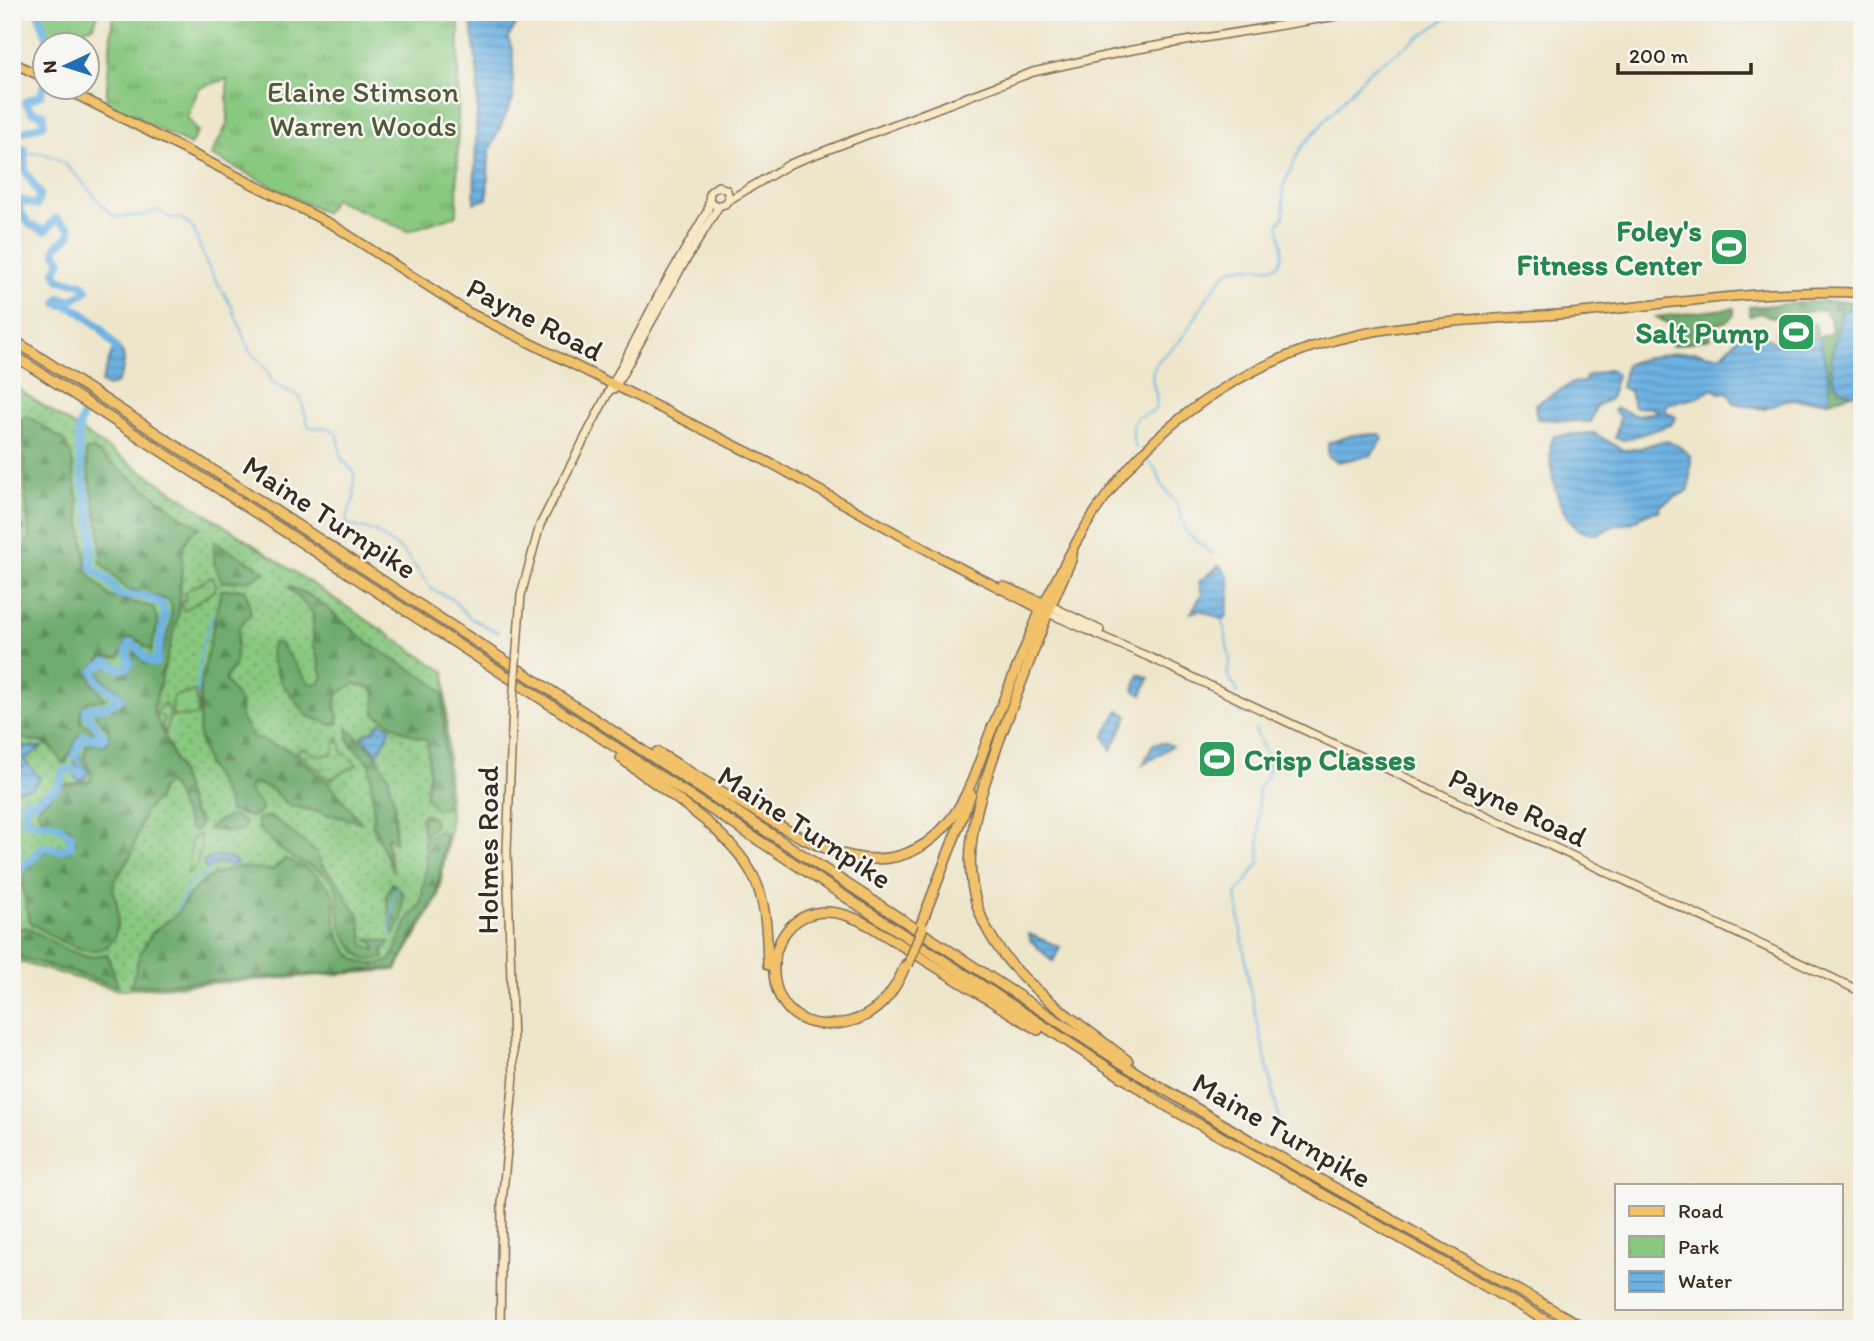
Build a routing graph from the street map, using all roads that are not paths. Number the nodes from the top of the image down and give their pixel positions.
1 (1361, 12) edge
2 (12, 62) edge
3 (32, 72) edge
4 (91, 102) edge
5 (729, 196) junction
6 (711, 202) junction
7 (719, 206) junction
8 (1862, 293) edge
9 (12, 340) edge
10 (12, 354) edge
11 (614, 387) junction
12 (1046, 608) junction
13 (563, 699) junction
14 (579, 724) junction
15 (992, 727) junction
16 (1001, 734) junction
17 (922, 927) junction
18 (907, 964) junction
19 (1862, 992) edge
20 (1068, 1042) junction
21 (1168, 1093) junction
22 (500, 1329) edge
23 (1561, 1329) edge
24 (1587, 1329) edge

1 - 5 street
2 - 3 main road
4 - 11 main road, Payne Road
5 - 6 street
5 - 7 street
6 - 7 street
6 - 11 street
7 - 11 street
8 - 12 main road
9 - 13 highway, Maine Turnpike
10 - 14 highway, Maine Turnpike
11 - 12 main road, Payne Road
11 - 22 street, Holmes Road, bridge
12 - 15 highway
12 - 16 highway
12 - 19 street, Payne Road
13 - 15 highway
13 - 21 highway, Maine Turnpike
14 - 18 highway
14 - 20 highway, Maine Turnpike
15 - 17 highway
16 - 17 highway
16 - 21 highway
17 - 18 highway, bridge
18 - 20 highway
20 - 23 highway, Maine Turnpike
21 - 24 highway, Maine Turnpike

